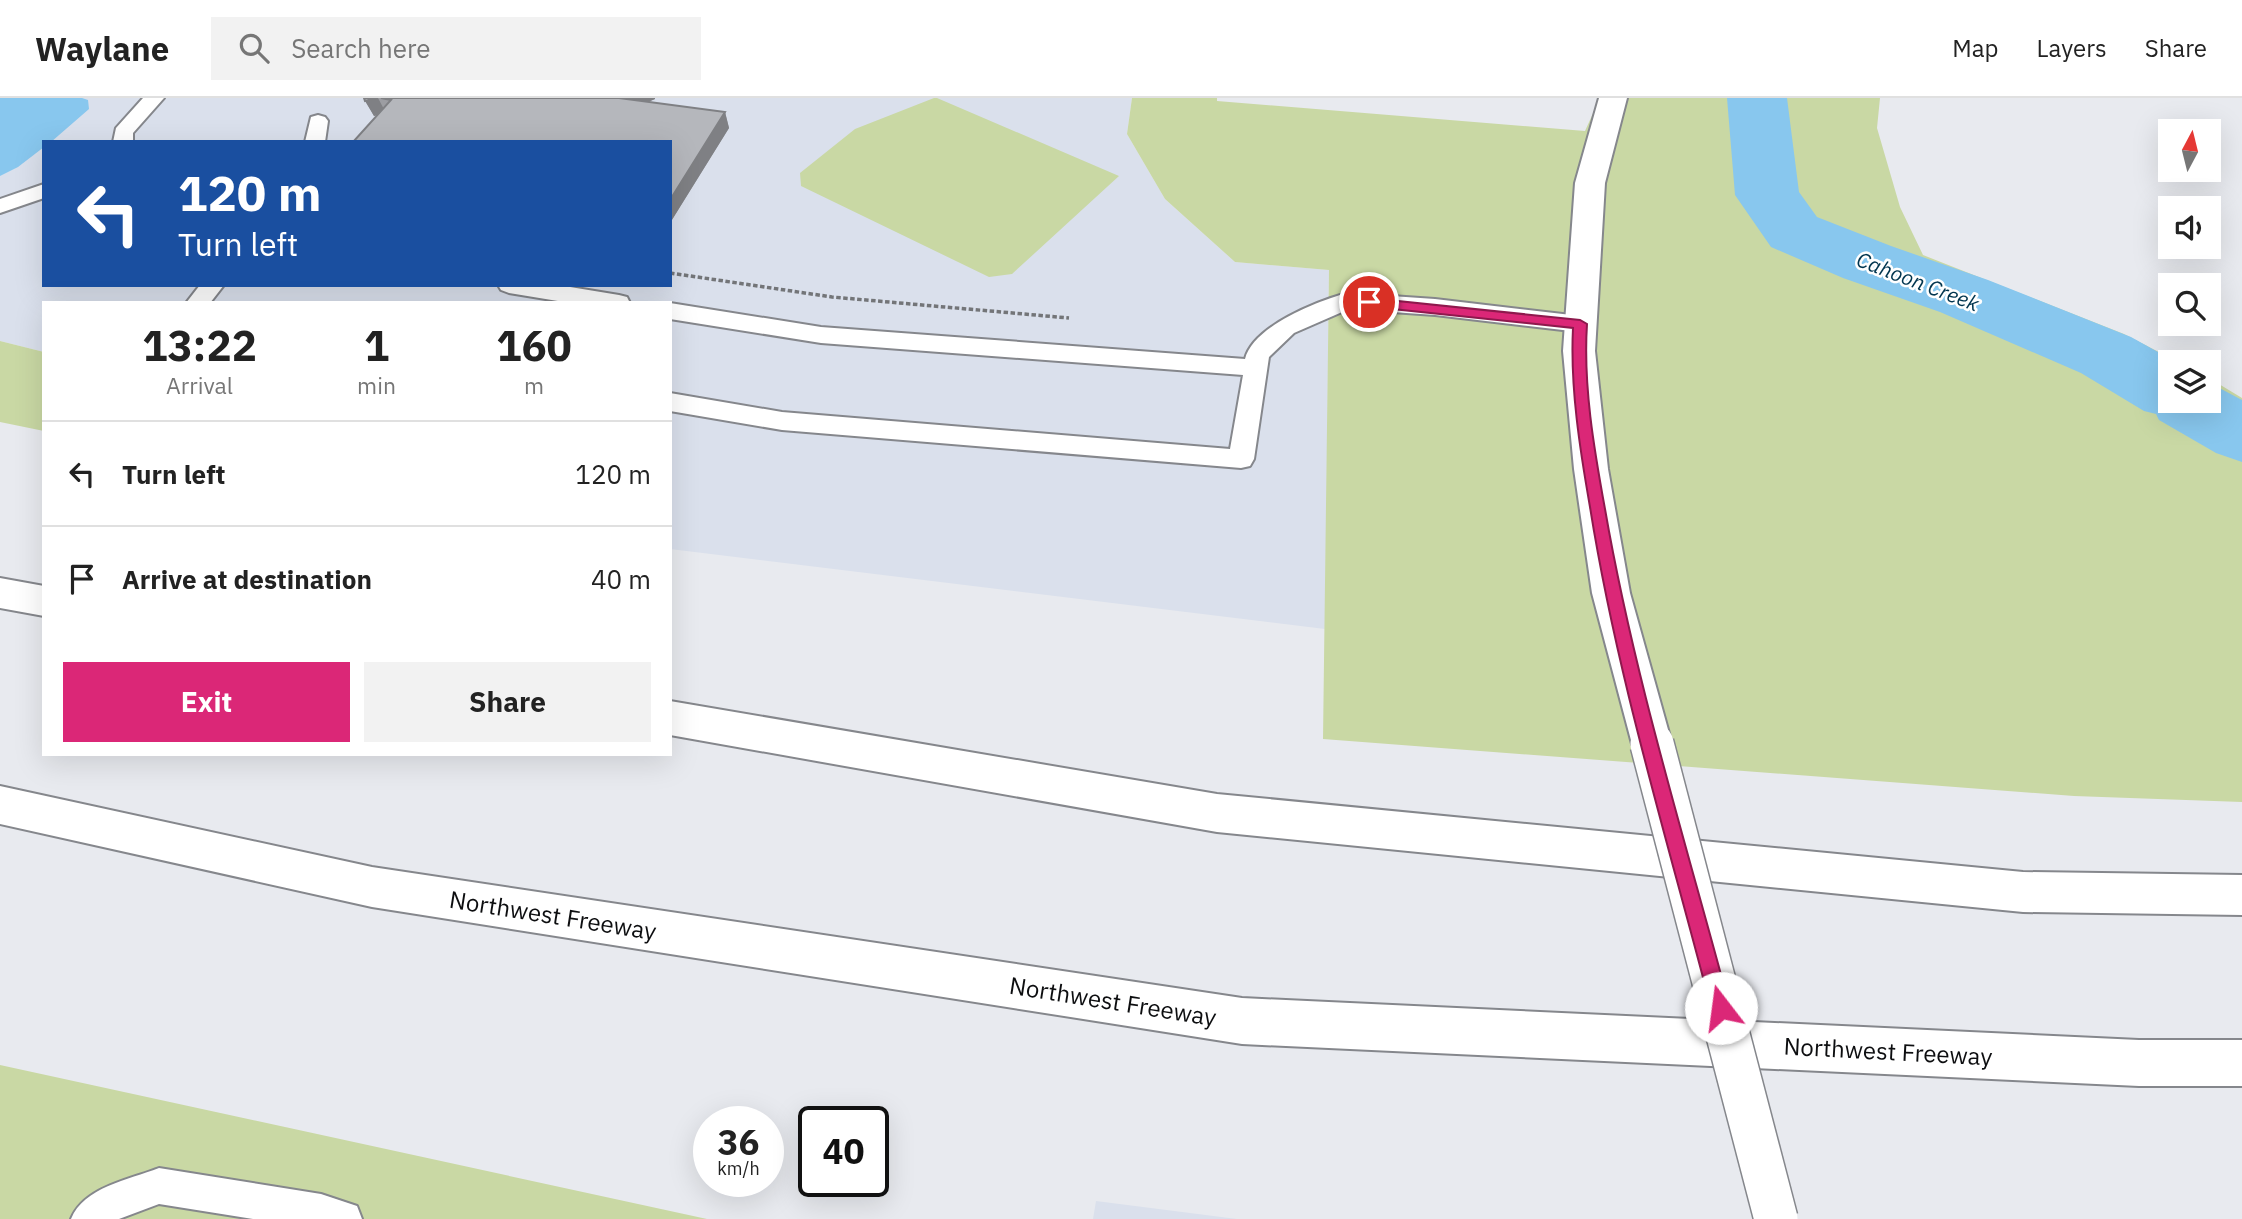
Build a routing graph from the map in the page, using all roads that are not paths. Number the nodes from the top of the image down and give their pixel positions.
1 (154, 98) edge
2 (1613, 98) edge
3 (123, 140) edge
4 (42, 192) edge
5 (0, 205) edge
6 (211, 287) edge
7 (521, 287) edge
8 (199, 301) edge
9 (607, 301) edge
10 (672, 311) edge
11 (1580, 324) junction
12 (1256, 368) junction
13 (672, 402) edge
14 (0, 593) edge
15 (42, 601) edge
16 (672, 718) edge
17 (0, 805) edge
18 (2242, 895) edge
19 (2242, 1063) edge
20 (89, 1219) edge
21 (344, 1219) edge
22 (1776, 1219) edge

1 - 3 lane
2 - 11 main road
4 - 5 lane
6 - 8 lane
7 - 9 lane
10 - 12 lane
11 - 12 lane
11 - 22 main road, bridge
12 - 13 lane
14 - 15 main road
16 - 18 main road
17 - 19 main road, Northwest Freeway
20 - 21 lane

